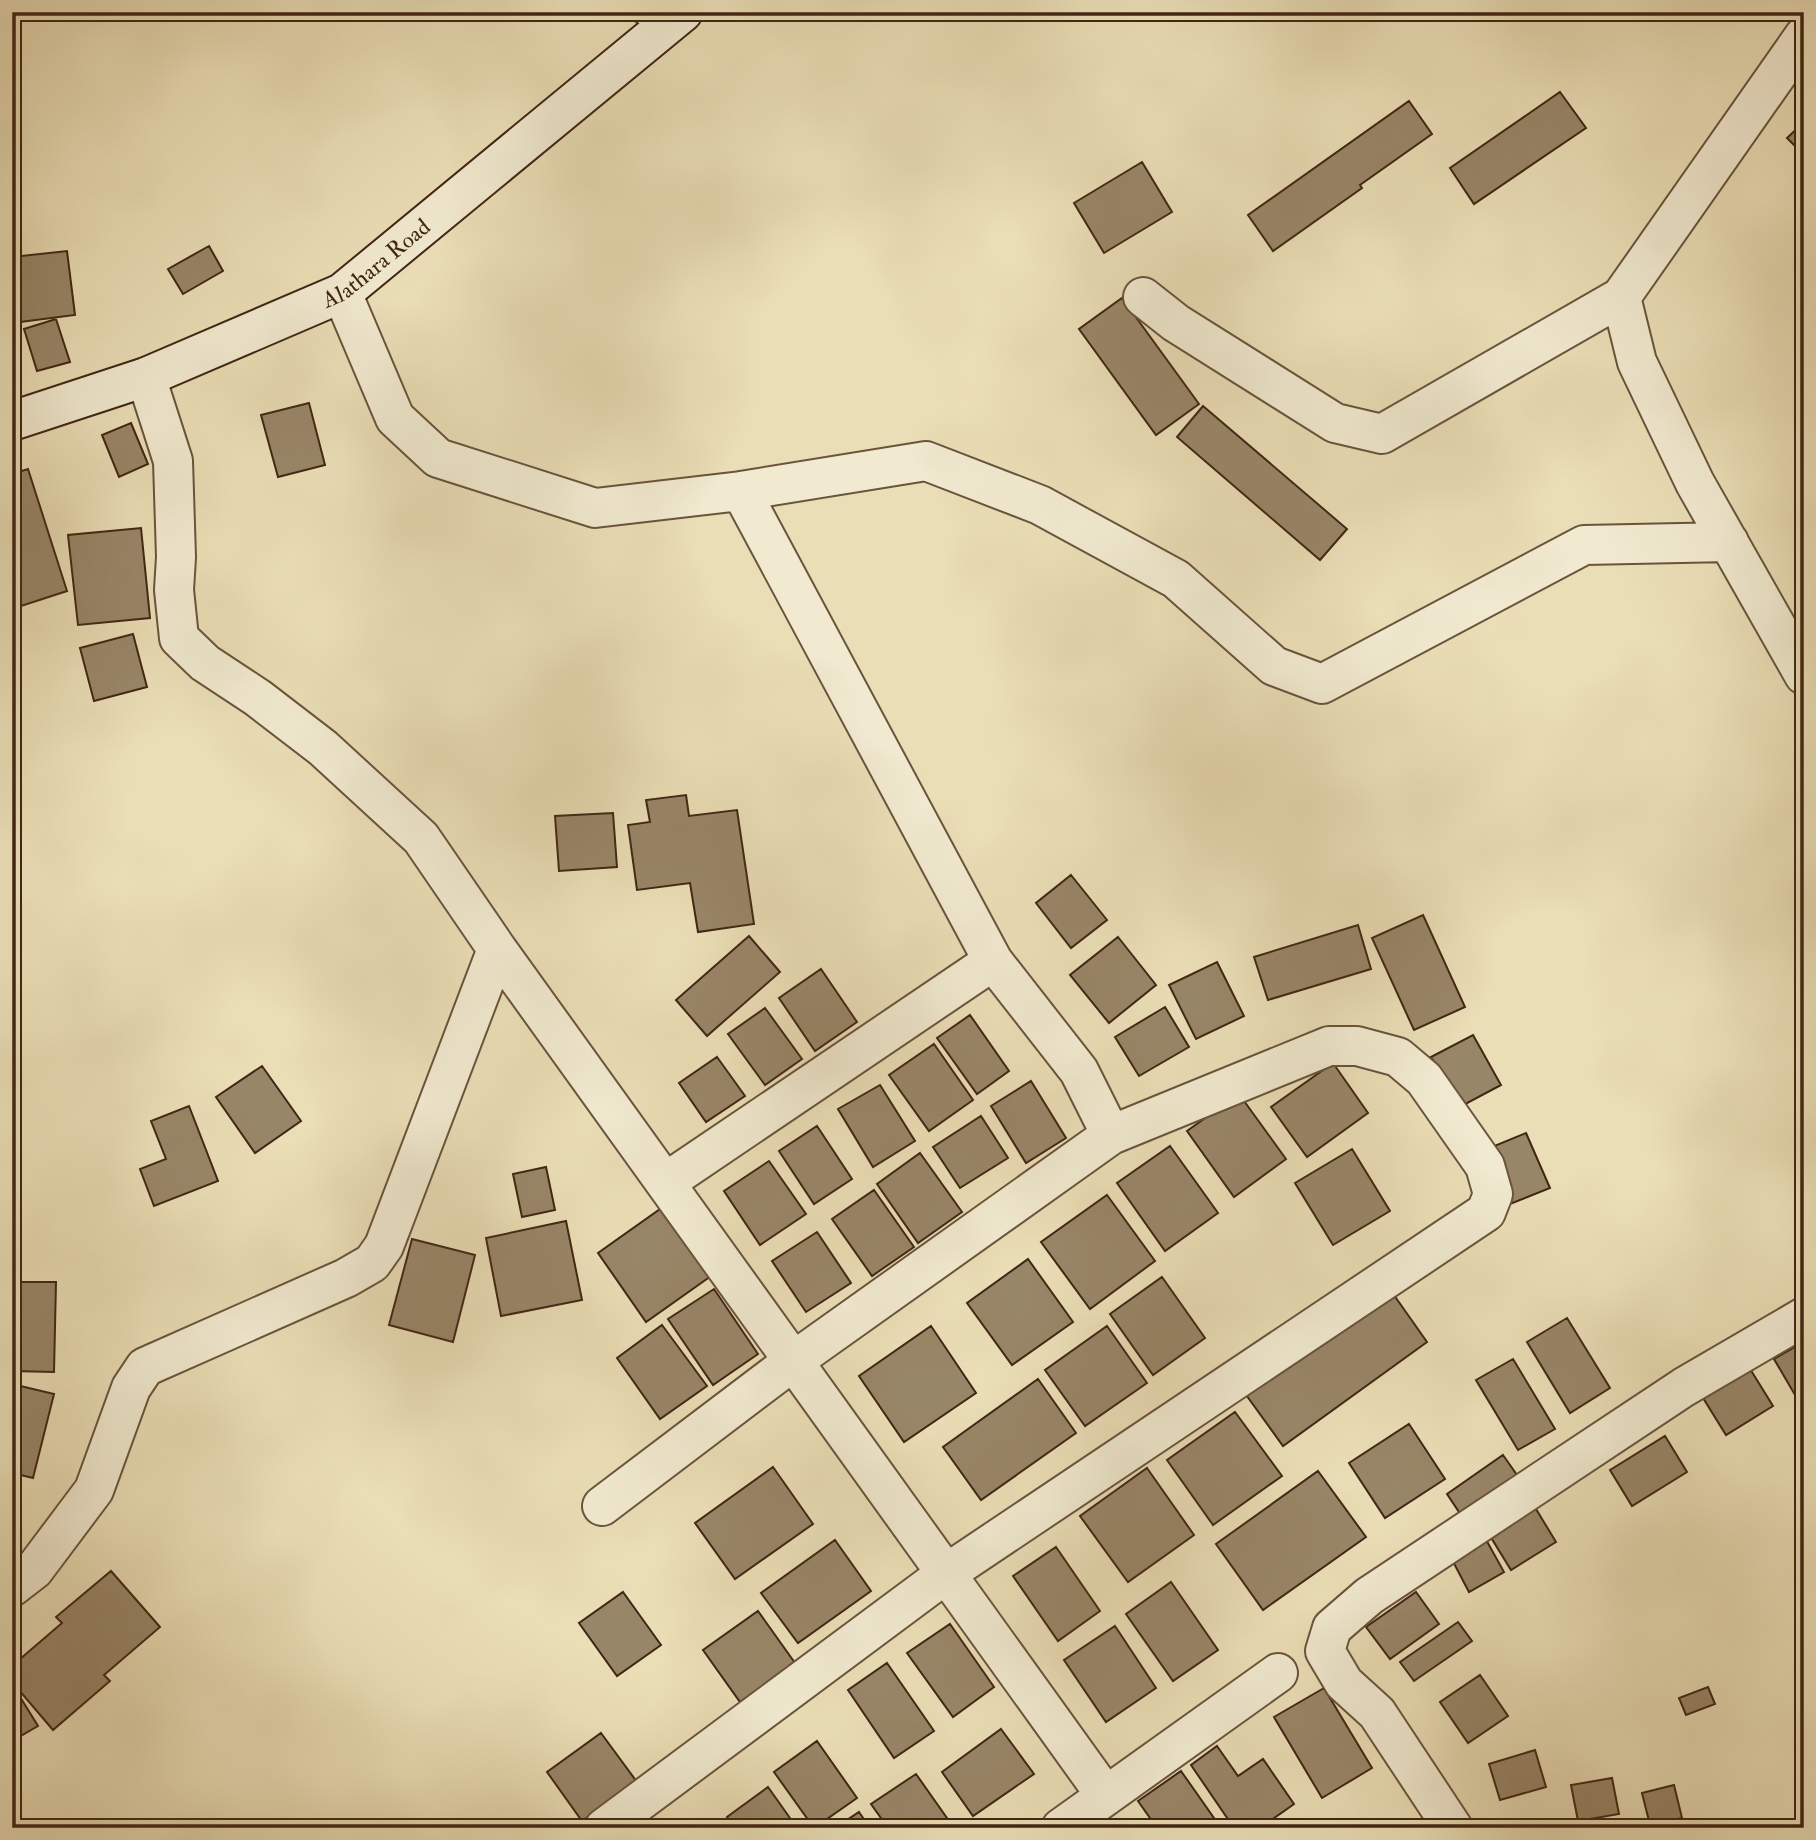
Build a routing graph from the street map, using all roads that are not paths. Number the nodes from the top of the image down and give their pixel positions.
1 (664, 17) edge
2 (1804, 36) edge
3 (342, 293) junction
4 (1143, 297) dead end
5 (1621, 297) junction
6 (146, 377) junction
7 (12, 421) edge
8 (741, 491) junction
9 (1729, 542) junction
10 (1804, 675) edge
11 (497, 949) junction
12 (993, 961) junction
13 (1111, 1135) junction
14 (666, 1182) junction
15 (1804, 1317) edge
16 (792, 1362) junction
17 (602, 1506) dead end
18 (947, 1573) junction
19 (12, 1587) edge
20 (1278, 1673) dead end
21 (1106, 1796) junction
22 (604, 1828) edge
23 (1061, 1828) edge
24 (1453, 1828) edge

1 - 3 street, Alathara Road
2 - 5 street
3 - 6 street, Alathara Road
3 - 8 street
4 - 5 street
5 - 9 street
6 - 7 street, Alathara Road
6 - 11 street
8 - 9 street
8 - 12 street
9 - 10 street
11 - 14 street
11 - 19 street
12 - 13 street
12 - 14 street
13 - 16 street
13 - 18 street
14 - 16 street
15 - 24 street
16 - 17 street
16 - 18 street
18 - 21 street
18 - 22 street
20 - 21 street
21 - 23 street

